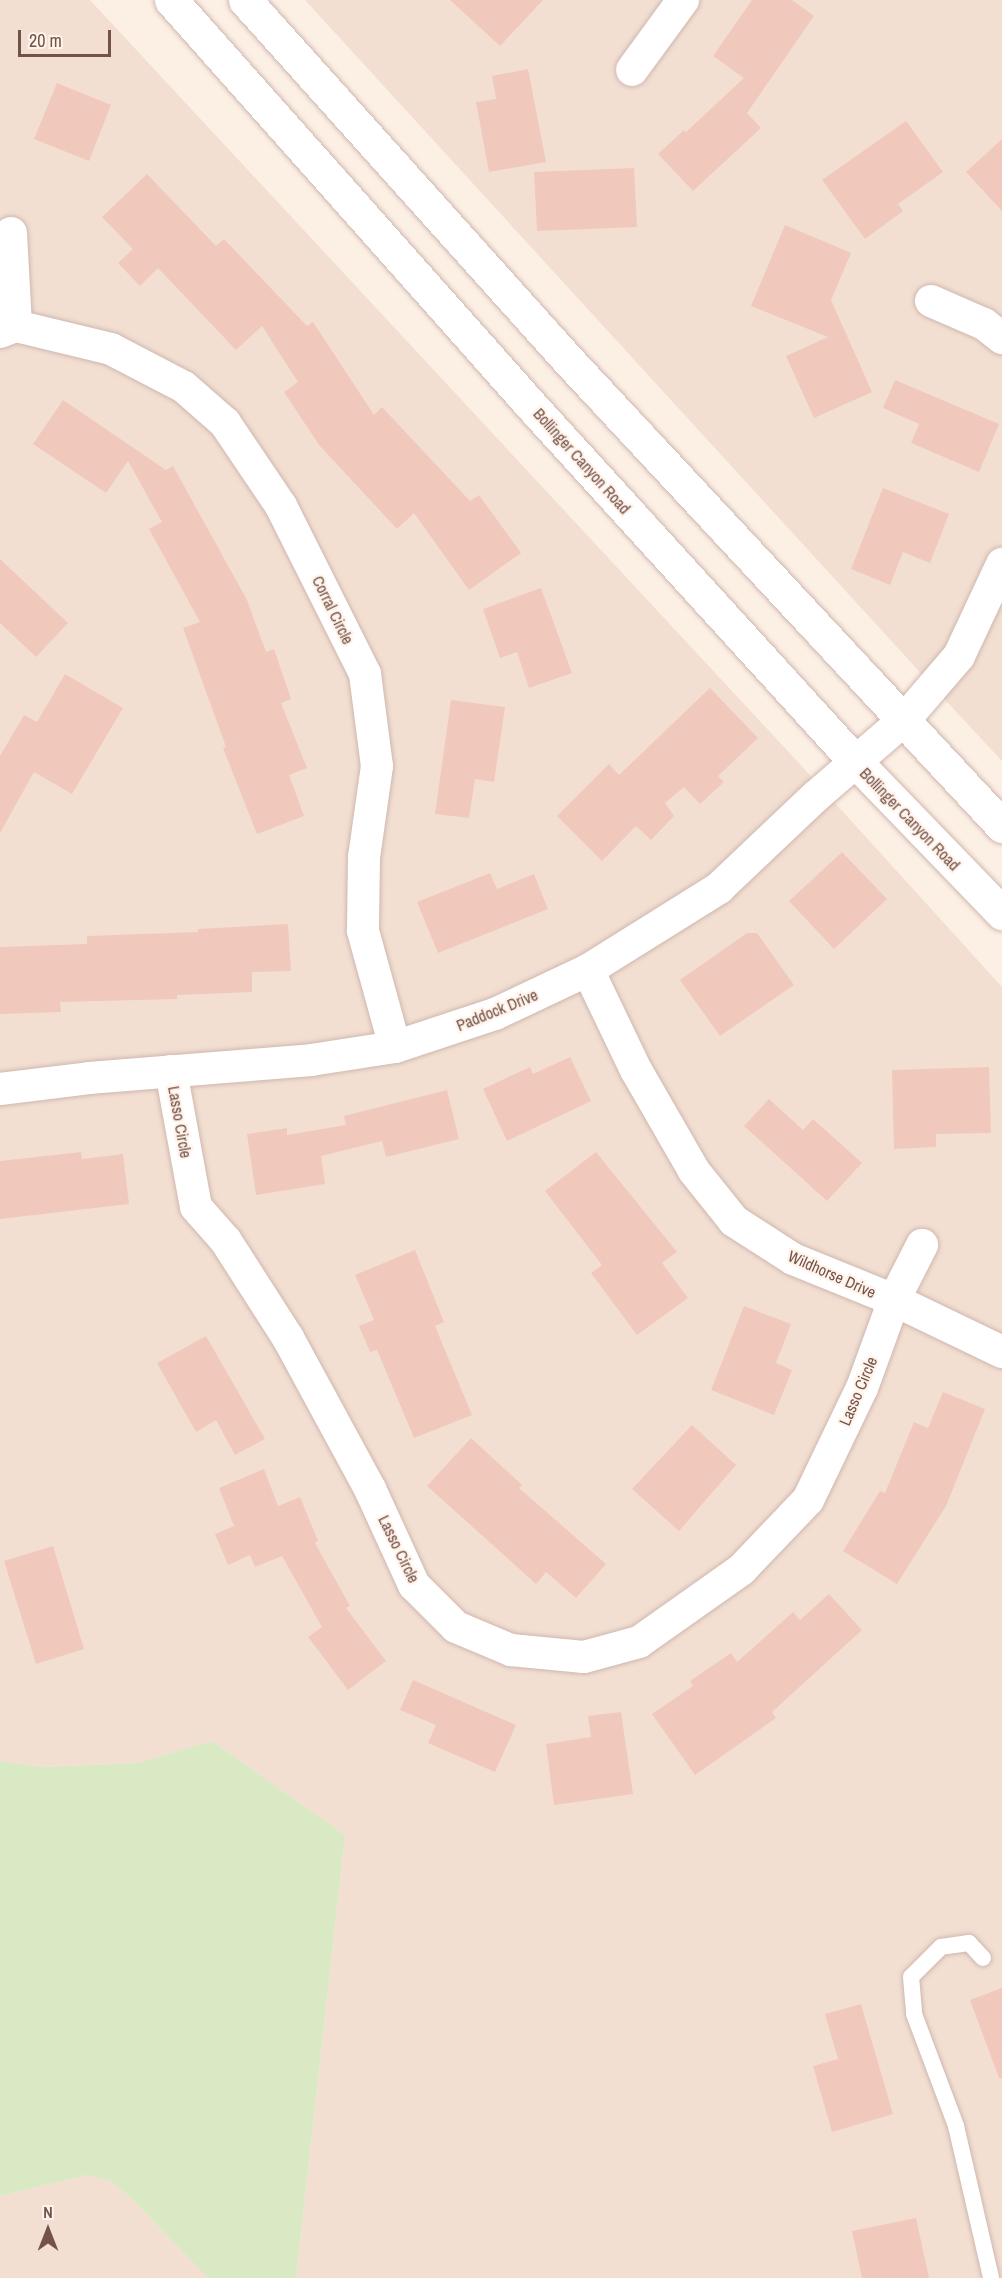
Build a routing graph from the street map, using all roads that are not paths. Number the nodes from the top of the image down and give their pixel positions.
1 (171, 0) edge
2 (245, 0) edge
3 (683, 0) edge
4 (632, 70) dead end
5 (11, 233) dead end
6 (931, 301) dead end
7 (8, 329) edge
8 (1002, 338) edge
9 (1002, 564) edge
10 (905, 719) junction
11 (857, 763) junction
12 (1002, 826) edge
13 (1002, 913) edge
14 (588, 970) junction
15 (395, 1047) junction
16 (171, 1071) junction
17 (0, 1089) edge
18 (922, 1245) dead end
19 (894, 1300) junction
20 (1002, 1352) edge
21 (983, 1958) dead end
22 (991, 2278) edge

1 - 11 main road, Bollinger Canyon Road
2 - 10 main road
3 - 4 street
5 - 7 street, Corral Circle
6 - 8 street
7 - 15 street, Corral Circle
9 - 10 street, Paddock Drive
10 - 11 street, Paddock Drive
10 - 12 main road
11 - 13 main road, Bollinger Canyon Road
11 - 14 street, Paddock Drive
14 - 15 street, Paddock Drive
14 - 19 street, Wildhorse Drive
15 - 16 street, Paddock Drive
16 - 17 street, Paddock Drive
16 - 19 street, Lasso Circle
18 - 19 street, Lasso Circle
19 - 20 street, Wildhorse Drive
21 - 22 lane

